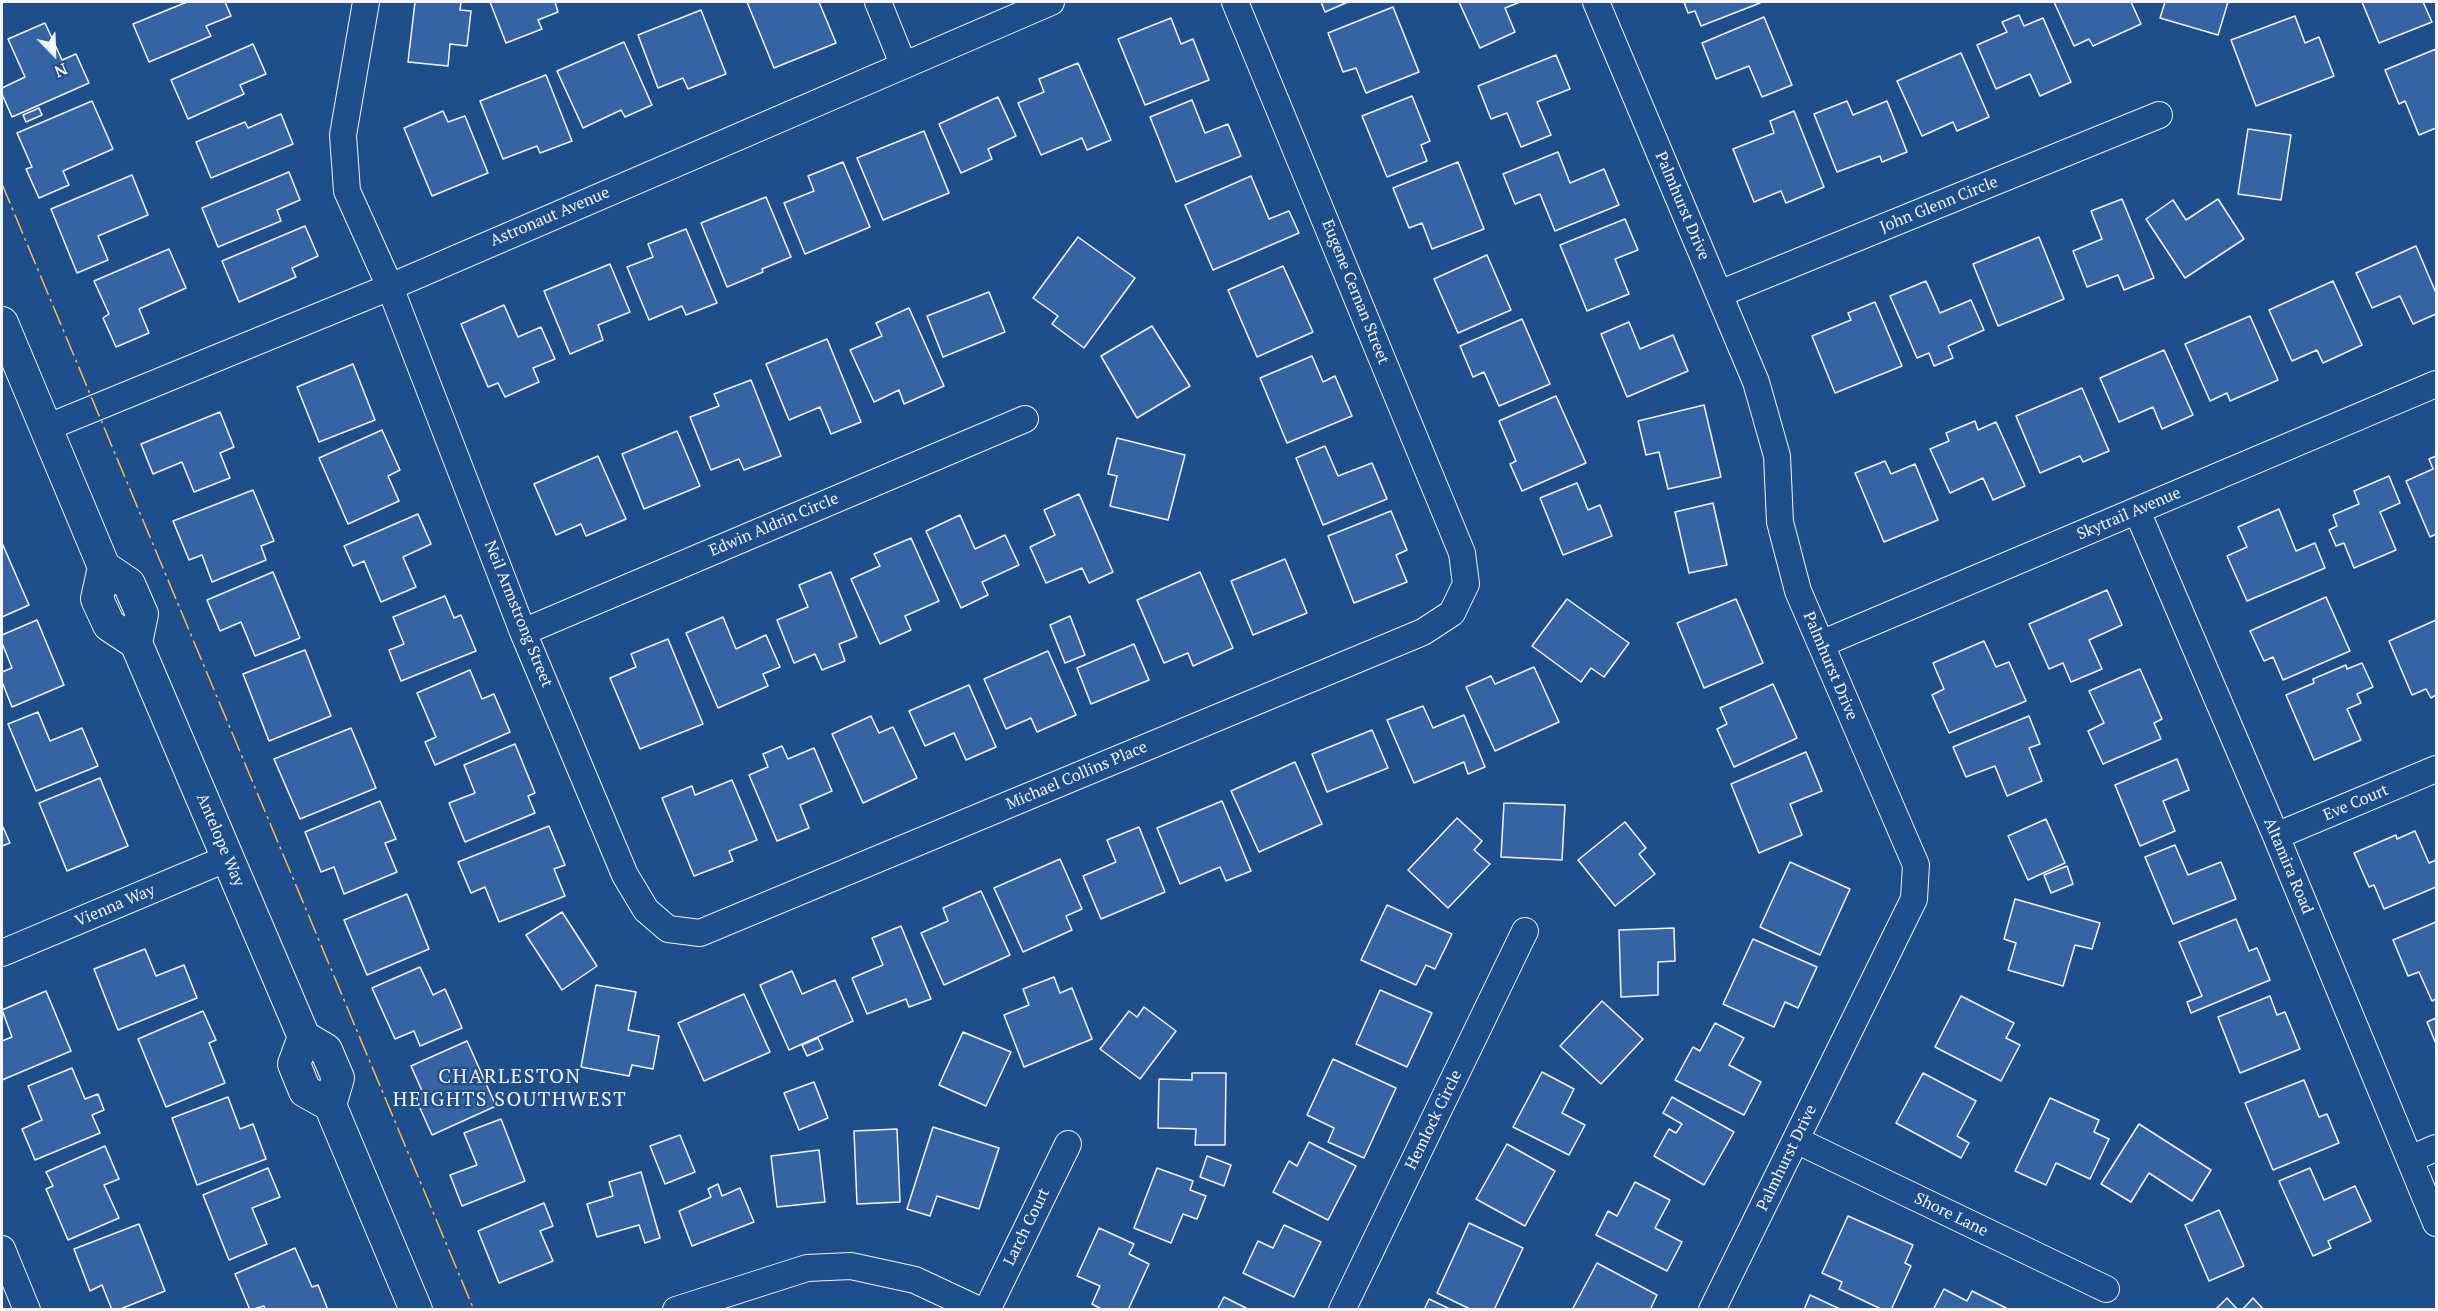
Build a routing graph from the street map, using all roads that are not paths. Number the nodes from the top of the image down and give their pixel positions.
1 (366, 2) edge
2 (878, 2) edge
3 (1052, 2) edge
4 (1235, 2) edge
5 (1596, 2) edge
6 (903, 64) junction
7 (2159, 115) dead end
8 (390, 286) junction
9 (1719, 294) junction
10 (2, 322) edge
11 (2436, 384) edge
12 (1025, 419) dead end
13 (46, 428) junction
14 (2137, 511) junction
15 (1466, 584) joint
16 (524, 632) junction
17 (1821, 644) junction
18 (2436, 769) edge
19 (2276, 836) junction
20 (228, 858) junction
21 (668, 929) joint
22 (1525, 931) dead end
23 (2, 953) edge
24 (1796, 1140) junction
25 (1068, 1144) dead end
26 (2436, 1148) edge
27 (2410, 1159) junction
28 (2436, 1223) edge
29 (2, 1249) edge
30 (2106, 1289) dead end
31 (27, 1310) edge
32 (416, 1310) edge
33 (676, 1310) edge
34 (979, 1310) edge
35 (987, 1310) edge
36 (1342, 1310) edge
37 (1712, 1310) edge

1 - 8 street, Neil Armstrong Street
2 - 6 street
3 - 6 street, Astronaut Avenue
4 - 15 street, Eugene Cernan Street
5 - 9 street, Palmhurst Drive
6 - 8 street, Astronaut Avenue
7 - 9 street, John Glenn Circle
8 - 13 street, Astronaut Avenue
8 - 16 street, Neil Armstrong Street
9 - 17 street, Palmhurst Drive
10 - 13 street, Antelope Way
11 - 14 street, Skytrail Avenue
12 - 16 street, Edwin Aldrin Circle
13 - 20 street, Antelope Way
14 - 17 street, Skytrail Avenue
14 - 19 street, Altamira Road
15 - 21 street, Michael Collins Place
16 - 21 street, Neil Armstrong Street
17 - 24 street, Palmhurst Drive
18 - 19 street, Eve Court
19 - 27 street, Altamira Road
20 - 23 street, Vienna Way
20 - 32 street, Antelope Way
22 - 36 street, Hemlock Circle
24 - 30 street, Shore Lane
24 - 37 street, Palmhurst Drive
25 - 35 street, Larch Court
26 - 27 street
27 - 28 street, Altamira Road
29 - 31 street
33 - 34 street

